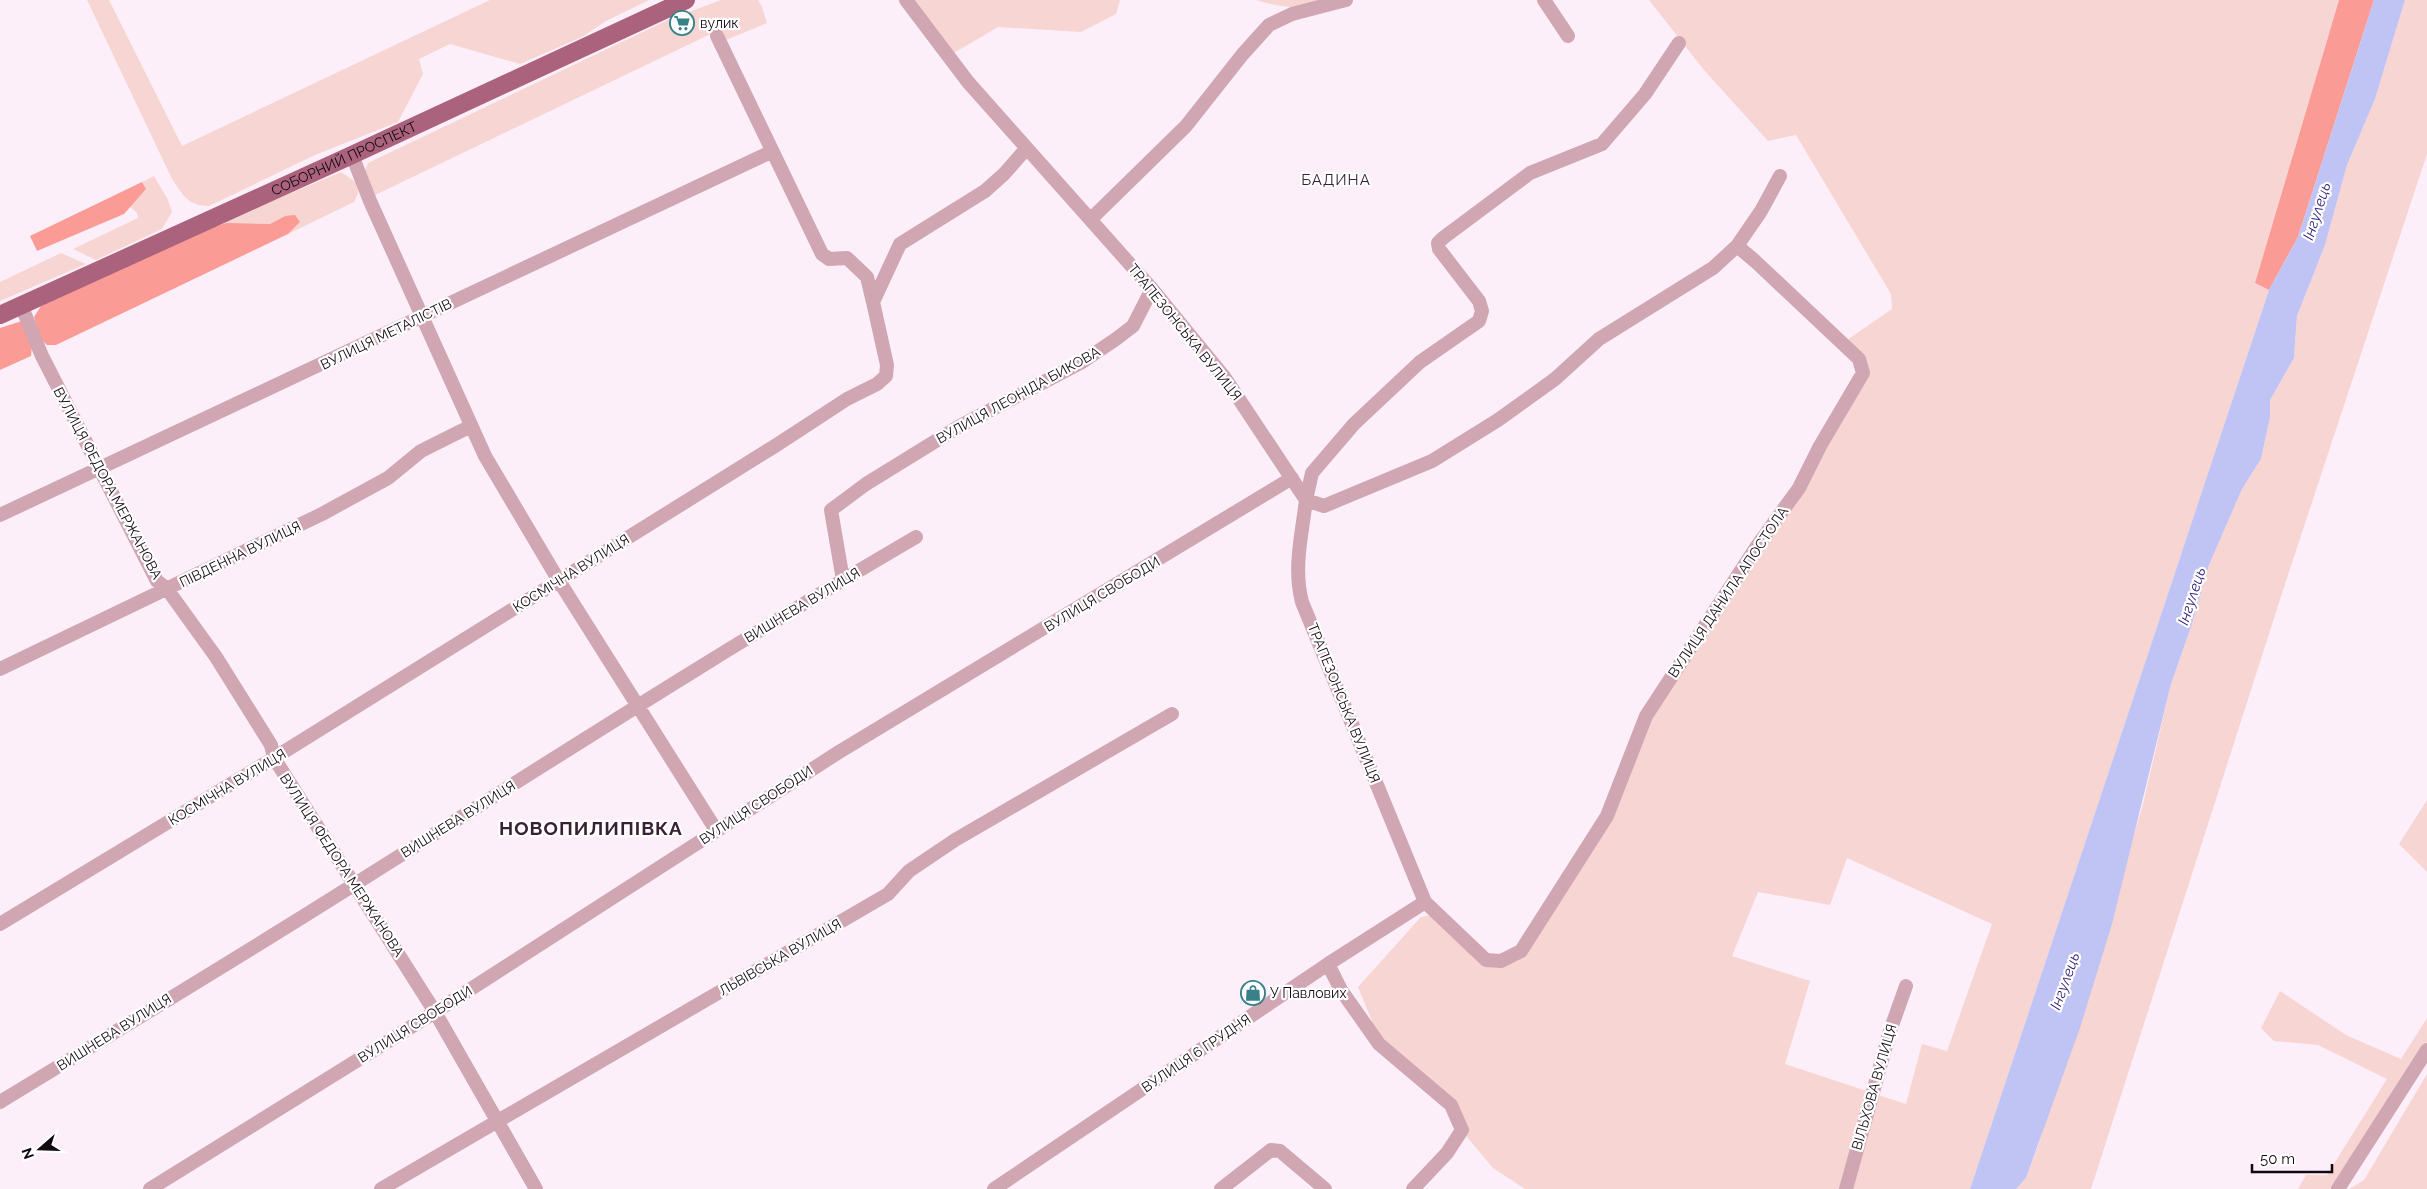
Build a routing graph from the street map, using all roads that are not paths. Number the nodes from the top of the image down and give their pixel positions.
1 (686, 0) edge
2 (906, 0) edge
3 (1346, 0) edge
4 (1544, 0) edge
5 (717, 36) dead end
6 (1568, 36) dead end
7 (1679, 43) dead end
8 (1026, 149) junction
9 (771, 152) junction
10 (352, 155) junction
11 (1780, 176) dead end
12 (1091, 220) junction
13 (1737, 246) junction
14 (1152, 289) junction
15 (872, 302) junction
16 (21, 305) junction
17 (0, 315) edge
18 (424, 317) junction
19 (471, 426) junction
20 (98, 469) junction
21 (1292, 478) junction
22 (1306, 500) junction
23 (0, 515) edge
24 (916, 537) dead end
25 (843, 580) junction
26 (559, 581) junction
27 (167, 589) junction
28 (0, 669) edge
29 (638, 708) junction
30 (1172, 714) dead end
31 (274, 758) junction
32 (716, 830) junction
33 (354, 885) junction
34 (1425, 902) junction
35 (0, 924) edge
36 (1501, 961) joint
37 (1328, 964) junction
38 (1906, 986) dead end
39 (435, 1012) junction
40 (2427, 1050) edge
41 (0, 1102) edge
42 (496, 1122) junction
43 (150, 1189) edge
44 (382, 1189) edge
45 (536, 1189) edge
46 (994, 1189) edge
47 (1221, 1189) edge
48 (1325, 1189) edge
49 (1413, 1189) edge
50 (1846, 1189) edge
51 (2338, 1189) edge

1 - 10 main road, СОБОРНИЙ ПРОСПЕКТ
2 - 8 street, ТРАПЕЗОНСЬКА ВУЛИЦЯ
3 - 12 street
4 - 6 street
5 - 9 street
7 - 22 street
8 - 12 street, ТРАПЕЗОНСЬКА ВУЛИЦЯ
8 - 15 street
9 - 15 street
9 - 18 street, ВУЛИЦЯ МЕТАЛІСТІВ
10 - 16 main road, СОБОРНИЙ ПРОСПЕКТ
10 - 18 street
11 - 13 street
12 - 14 street, ТРАПЕЗОНСЬКА ВУЛИЦЯ
13 - 22 street
13 - 36 street, ВУЛИЦЯ ДАНИЛА АПОСТОЛА
14 - 21 street, ТРАПЕЗОНСЬКА ВУЛИЦЯ
14 - 25 street, ВУЛИЦЯ ЛЕОНІДА БИКОВА
15 - 26 street, КОСМІЧНА ВУЛИЦЯ
16 - 17 main road, СОБОРНИЙ ПРОСПЕКТ
16 - 20 street, ВУЛИЦЯ ФЕДОРА МЕРЖАНОВА
18 - 19 street
18 - 20 street, ВУЛИЦЯ МЕТАЛІСТІВ
19 - 26 street
19 - 27 street, ПІВДЕННА ВУЛИЦЯ
20 - 23 street, ВУЛИЦЯ МЕТАЛІСТІВ
20 - 27 street, ВУЛИЦЯ ФЕДОРА МЕРЖАНОВА
21 - 22 street, ТРАПЕЗОНСЬКА ВУЛИЦЯ
21 - 32 street, ВУЛИЦЯ СВОБОДИ
22 - 34 street, ТРАПЕЗОНСЬКА ВУЛИЦЯ
24 - 25 street, ВИШНЕВА ВУЛИЦЯ
25 - 29 street, ВИШНЕВА ВУЛИЦЯ
26 - 29 street
26 - 31 street, КОСМІЧНА ВУЛИЦЯ
27 - 28 street, ПІВДЕННА ВУЛИЦЯ
27 - 31 street, ВУЛИЦЯ ФЕДОРА МЕРЖАНОВА
29 - 32 street
29 - 33 street, ВИШНЕВА ВУЛИЦЯ
30 - 42 street, ЛЬВІВСЬКА ВУЛИЦЯ
31 - 33 street, ВУЛИЦЯ ФЕДОРА МЕРЖАНОВА
31 - 35 street, КОСМІЧНА ВУЛИЦЯ
32 - 39 street, ВУЛИЦЯ СВОБОДИ
33 - 39 street, ВУЛИЦЯ ФЕДОРА МЕРЖАНОВА
33 - 41 street, ВИШНЕВА ВУЛИЦЯ
34 - 36 street, ТРАПЕЗОНСЬКА ВУЛИЦЯ
34 - 37 street, ВУЛИЦЯ 6 ГРУДНЯ
37 - 46 street, ВУЛИЦЯ 6 ГРУДНЯ
37 - 49 street
38 - 50 street, ВІЛЬХОВА ВУЛИЦЯ
39 - 42 street, ВУЛИЦЯ ФЕДОРА МЕРЖАНОВА
39 - 43 street, ВУЛИЦЯ СВОБОДИ
40 - 51 street
42 - 44 street, ЛЬВІВСЬКА ВУЛИЦЯ
42 - 45 street, ВУЛИЦЯ ФЕДОРА МЕРЖАНОВА
47 - 48 street

